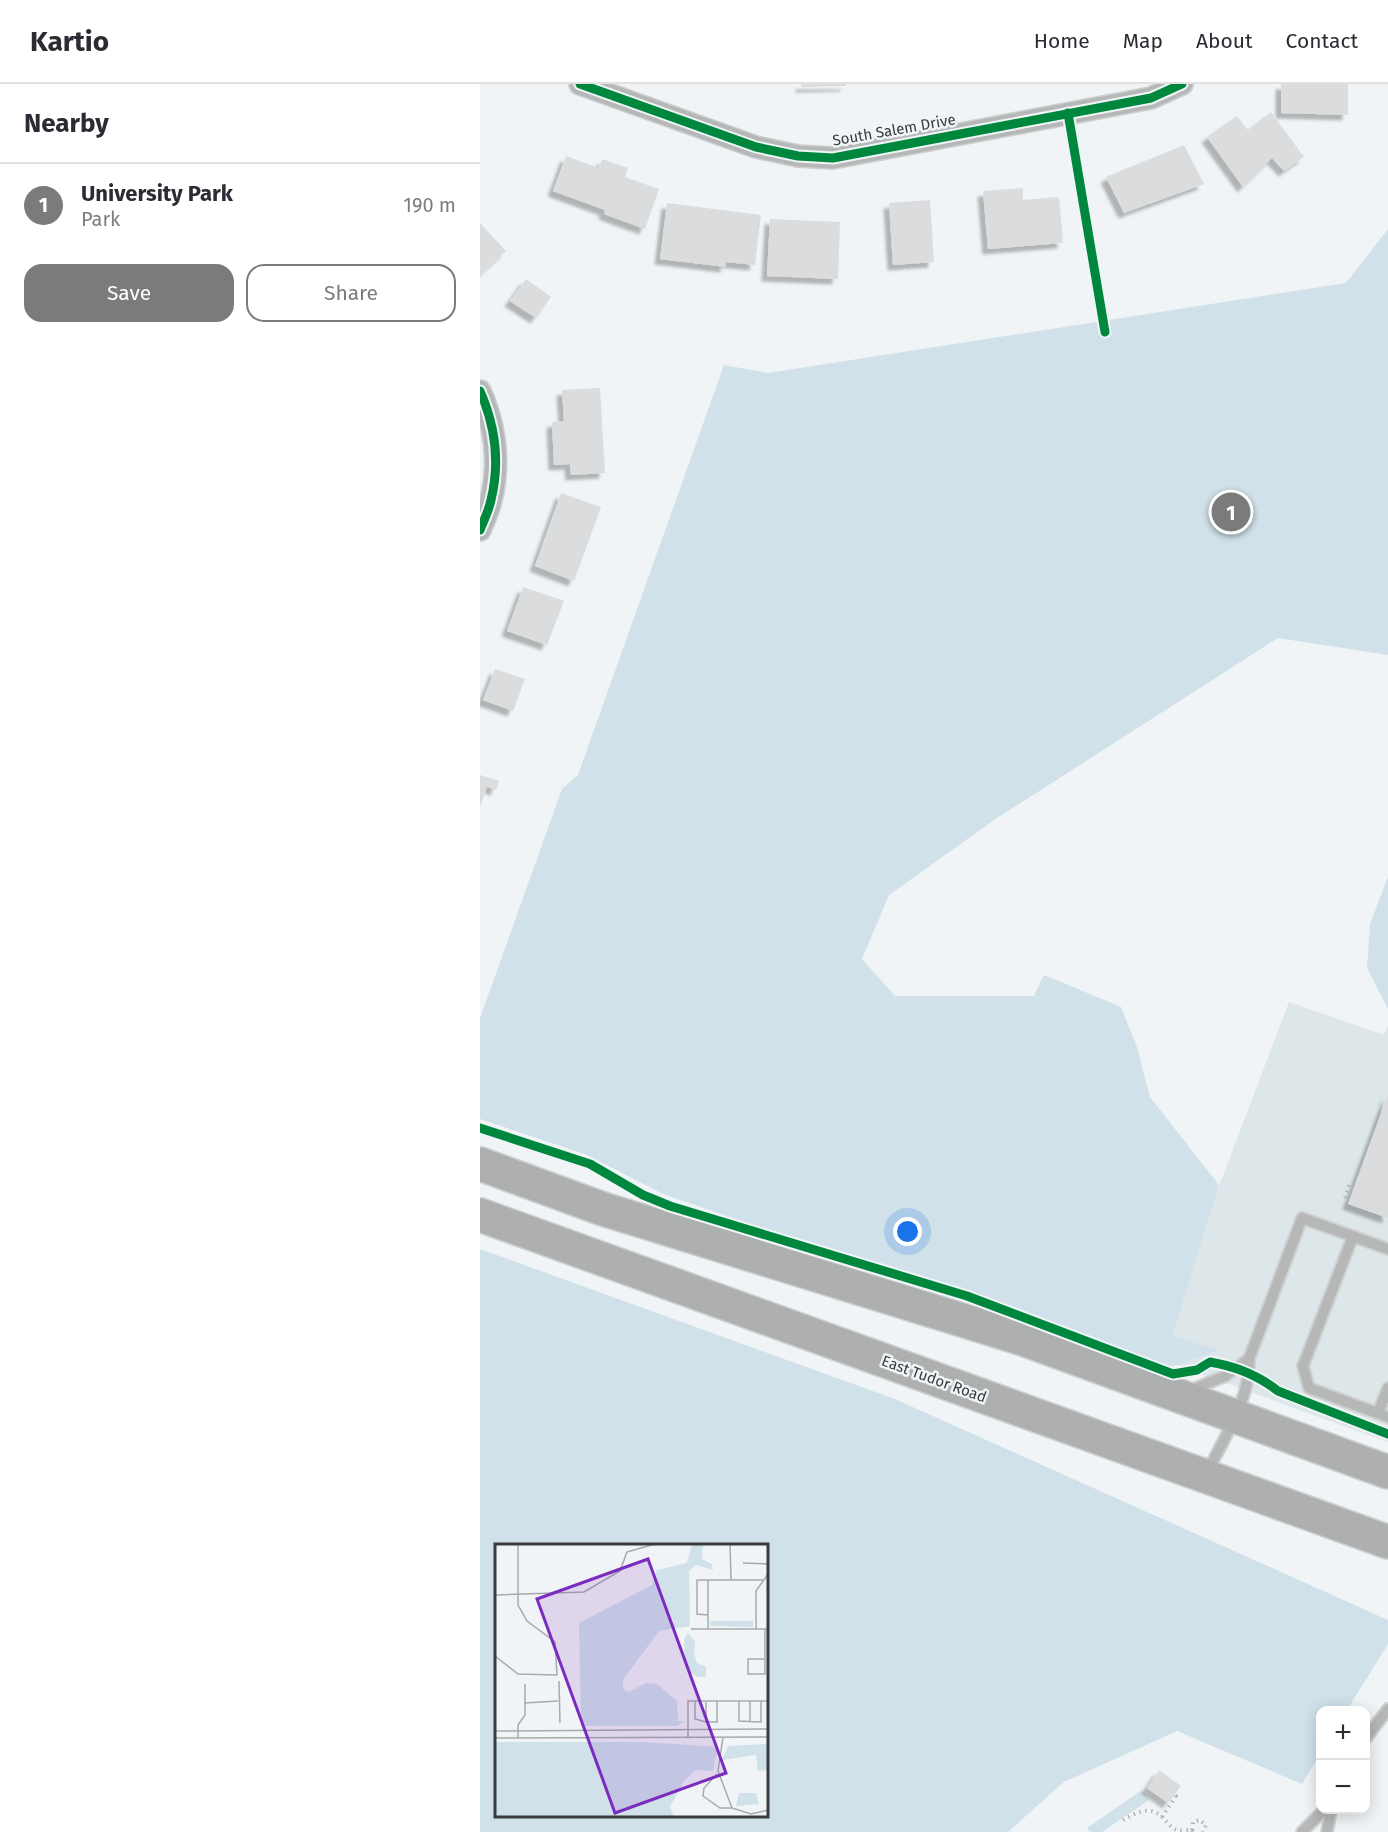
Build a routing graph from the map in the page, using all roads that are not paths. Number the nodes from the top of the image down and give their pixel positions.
1 (580, 84) edge
2 (1182, 84) edge
3 (480, 391) edge
4 (480, 530) edge
5 (480, 1164) edge
6 (480, 1215) edge
7 (1353, 1236) junction
8 (1388, 1249) edge
9 (1249, 1359) junction
10 (1388, 1388) edge
11 (1178, 1394) junction
12 (1383, 1415) edge
13 (1234, 1416) junction
14 (1388, 1472) edge
15 (1205, 1476) junction
16 (1388, 1542) edge
17 (1388, 1709) edge
18 (1370, 1732) edge
19 (1319, 1814) edge
20 (1330, 1814) edge
21 (1302, 1832) edge
22 (1327, 1832) edge

1 - 2 street, South Salem Drive
3 - 4 street
5 - 11 main road
6 - 15 main road, East Tudor Road
7 - 8 lane
7 - 9 lane
7 - 12 lane
9 - 11 lane
9 - 13 lane
10 - 12 lane
11 - 13 main road
13 - 14 main road
13 - 15 lane
15 - 16 main road, East Tudor Road
17 - 18 lane
19 - 21 lane
20 - 22 lane

